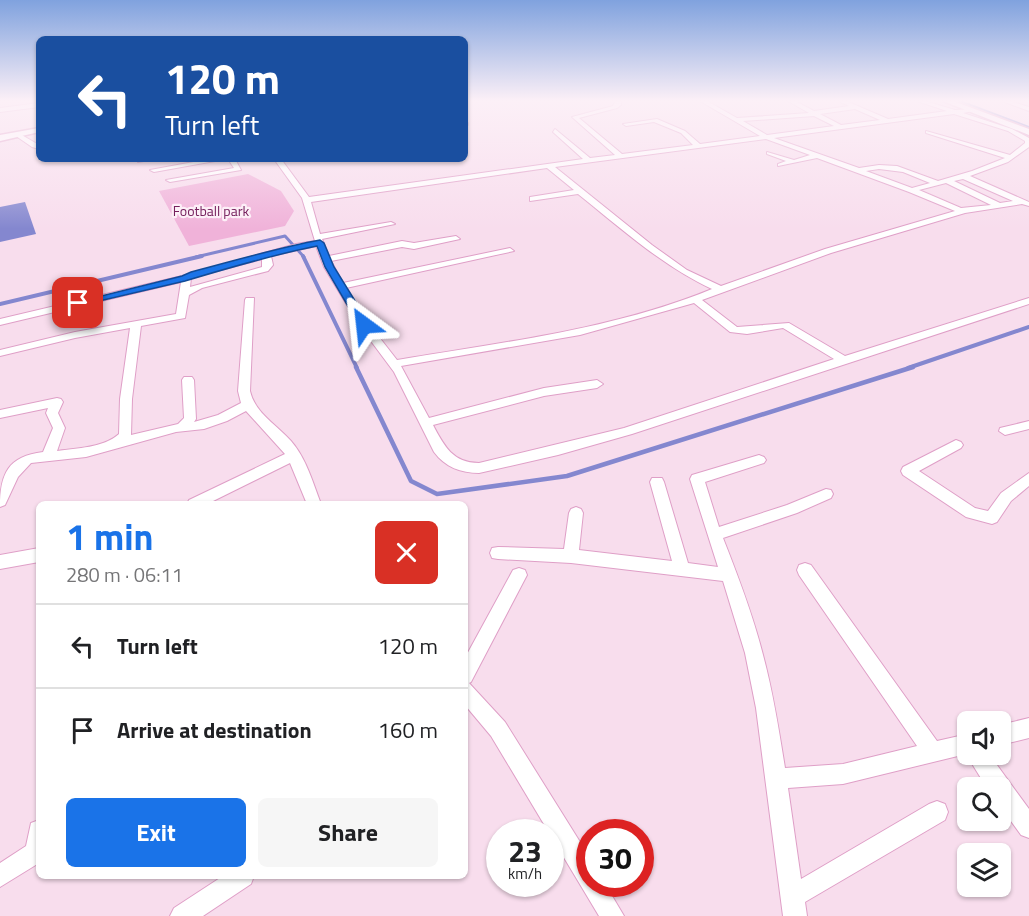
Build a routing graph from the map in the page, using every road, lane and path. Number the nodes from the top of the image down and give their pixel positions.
1 (570, 144) edge
2 (606, 144) edge
3 (695, 144) edge
4 (721, 144) edge
5 (784, 144) edge
6 (966, 144) edge
7 (1028, 144) edge
8 (700, 147) junction
9 (769, 153) dead end
10 (816, 156) junction
11 (621, 157) junction
12 (1009, 157) junction
13 (589, 160) junction
14 (204, 162) edge
15 (233, 162) edge
16 (279, 162) edge
17 (794, 162) junction
18 (780, 165) dead end
19 (549, 166) junction
20 (154, 170) dead end
21 (856, 171) junction
22 (963, 176) junction
23 (170, 180) dead end
24 (940, 182) junction
25 (912, 190) junction
26 (580, 191) junction
27 (533, 199) dead end
28 (306, 200) junction
29 (1025, 203) edge
30 (1000, 206) junction
31 (964, 211) junction
32 (392, 224) dead end
33 (456, 239) dead end
34 (318, 240) junction
35 (510, 251) dead end
36 (266, 256) junction
37 (326, 259) junction
38 (185, 278) junction
39 (342, 286) junction
40 (720, 289) junction
41 (184, 294) junction
42 (250, 300) dead end
43 (696, 300) junction
44 (1029, 301) edge
45 (0, 322) edge
46 (136, 324) junction
47 (0, 354) edge
48 (844, 360) junction
49 (394, 364) junction
50 (188, 380) dead end
51 (597, 384) dead end
52 (247, 405) junction
53 (0, 414) edge
54 (425, 423) junction
55 (1029, 425) edge
56 (181, 428) junction
57 (1005, 431) dead end
58 (116, 444) junction
59 (956, 445) dead end
60 (48, 456) junction
61 (292, 456) junction
62 (759, 460) dead end
63 (19, 466) junction
64 (0, 469) edge
65 (1029, 478) edge
66 (657, 482) dead end
67 (826, 494) dead end
68 (0, 501) edge
69 (200, 501) edge
70 (314, 501) edge
71 (576, 513) dead end
72 (714, 534) junction
73 (498, 553) dead end
74 (36, 556) edge
75 (571, 556) junction
76 (0, 562) edge
77 (682, 570) junction
78 (805, 570) dead end
79 (519, 575) dead end
80 (730, 575) junction
81 (468, 670) edge
82 (468, 694) edge
83 (1029, 728) edge
84 (1011, 732) edge
85 (957, 747) edge
86 (933, 753) junction
87 (775, 778) junction
88 (1011, 803) edge
89 (937, 812) dead end
90 (1029, 827) edge
91 (36, 852) edge
92 (576, 857) edge
93 (0, 876) edge
94 (238, 879) edge
95 (600, 897) edge
96 (794, 906) edge
97 (182, 916) edge
98 (612, 916) edge

1 - 13 street
2 - 11 street
3 - 8 street
4 - 8 street
5 - 10 street
6 - 12 street
7 - 12 street
8 - 11 street
9 - 17 street
10 - 17 street
10 - 21 street
11 - 13 street
12 - 22 street
13 - 19 street
14 - 20 street
15 - 23 street
16 - 28 street
17 - 18 street
19 - 26 street
19 - 28 street
21 - 24 street
21 - 25 street
22 - 24 street
22 - 29 street
24 - 25 street
24 - 30 street
25 - 31 street
26 - 27 street
26 - 40 street
28 - 34 street
29 - 30 street
30 - 31 street
31 - 40 street
32 - 34 street
33 - 37 street
34 - 36 street
34 - 37 street
35 - 39 street
36 - 38 street
36 - 41 street
37 - 39 street
38 - 41 street
38 - 45 street
39 - 49 street
40 - 43 street
41 - 46 street
42 - 52 street
43 - 48 street
43 - 49 street
44 - 48 street
46 - 47 street
46 - 58 street
48 - 54 street
49 - 54 street
50 - 56 street
51 - 54 street
52 - 56 street
52 - 61 street
53 - 60 street
55 - 57 street
56 - 58 street
58 - 60 street
59 - 65 street
60 - 63 street
61 - 69 street
61 - 70 street
62 - 72 street
63 - 64 street
63 - 68 street
66 - 77 street
67 - 72 street
71 - 75 street
72 - 80 street
73 - 75 street
74 - 76 street
75 - 77 street
77 - 80 street
78 - 86 street
79 - 81 street
80 - 87 street
82 - 92 street
83 - 84 street
85 - 86 street
86 - 87 street
87 - 96 street
88 - 90 street
89 - 96 street
91 - 93 street
94 - 97 street
95 - 98 street

